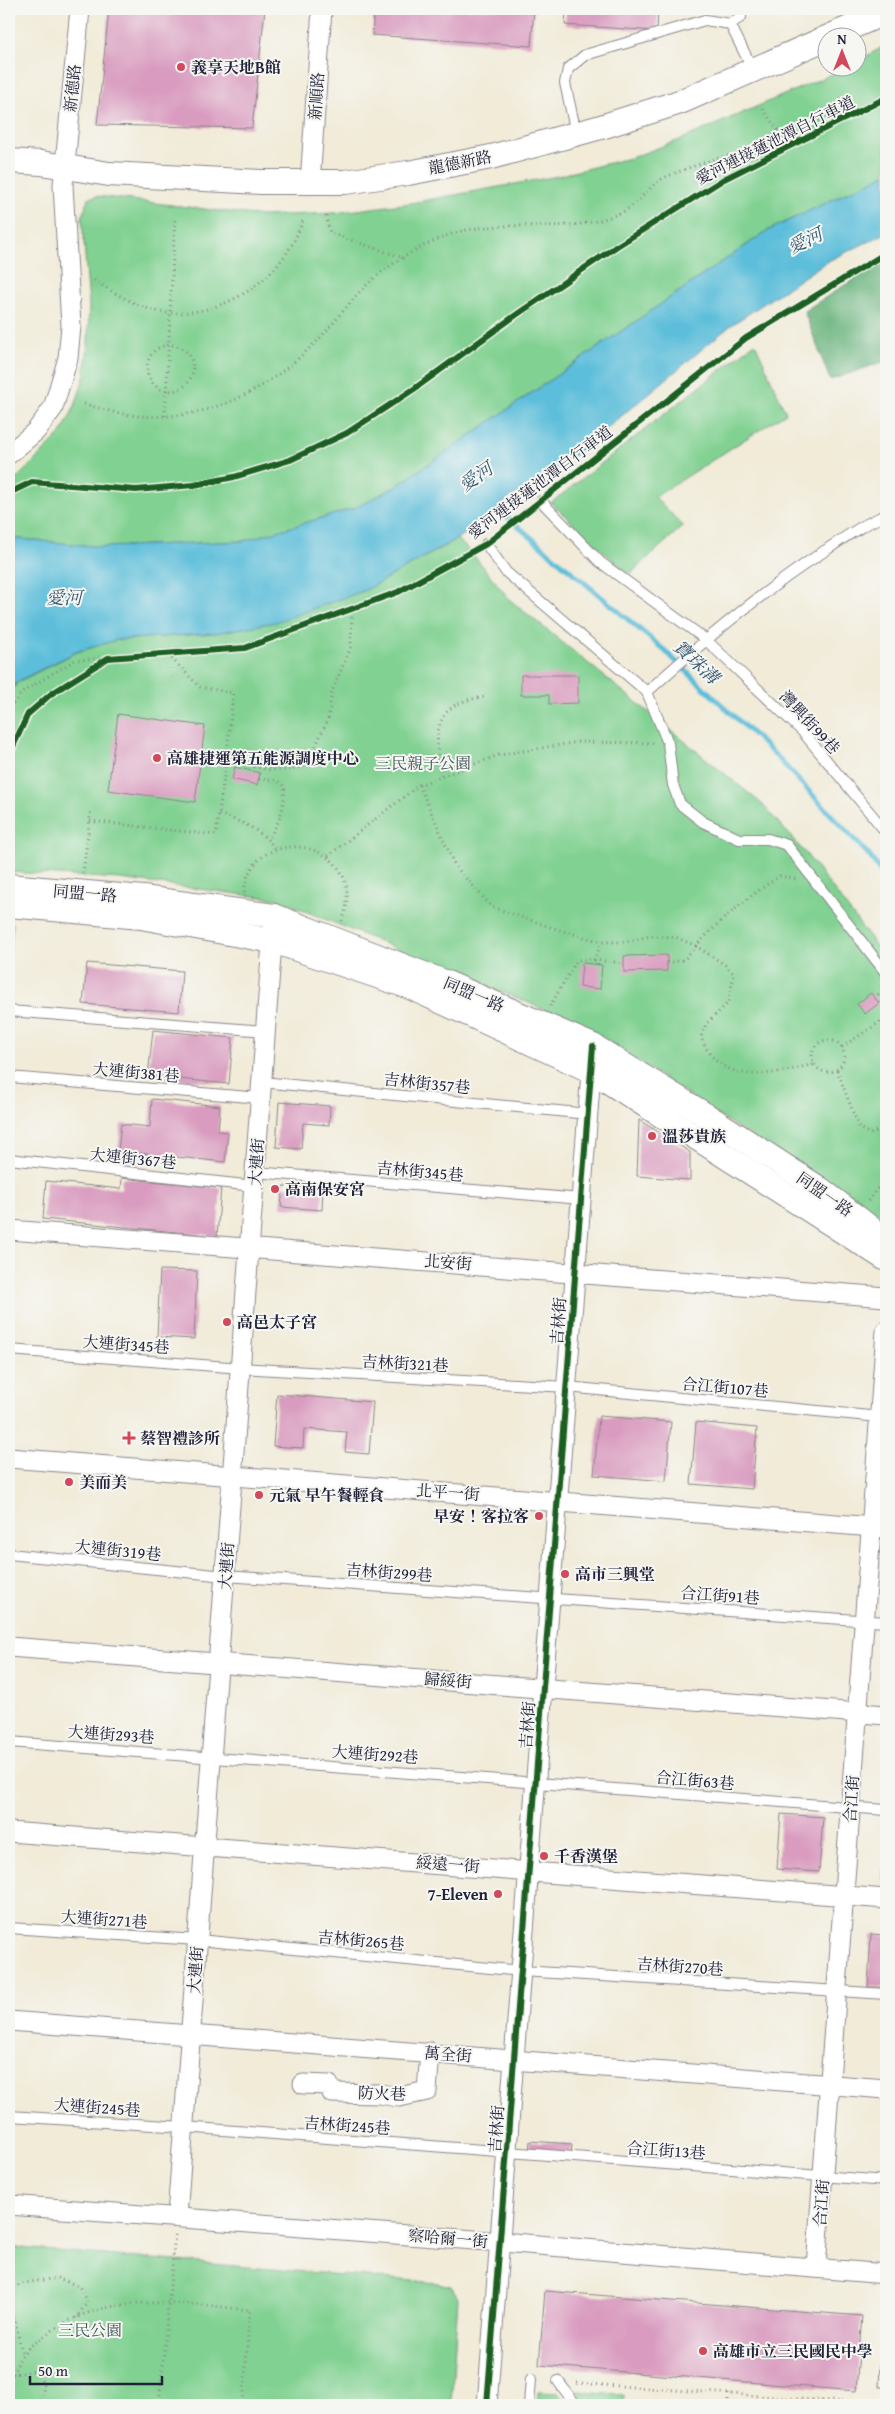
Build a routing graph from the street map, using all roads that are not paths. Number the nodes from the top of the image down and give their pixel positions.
1 (80, 9) edge
2 (322, 9) edge
3 (741, 9) edge
4 (886, 12) edge
5 (730, 24) junction
6 (754, 71) junction
7 (576, 133) junction
8 (9, 161) edge
9 (65, 167) junction
10 (310, 183) junction
11 (9, 454) edge
12 (541, 501) dead end
13 (886, 515) edge
14 (486, 544) dead end
15 (705, 639) junction
16 (647, 692) junction
17 (886, 832) edge
18 (9, 886) edge
19 (9, 905) edge
20 (274, 916) junction
21 (273, 941) junction
22 (886, 973) edge
23 (9, 1011) edge
24 (266, 1031) junction
25 (594, 1046) junction
26 (592, 1071) junction
27 (9, 1077) edge
28 (261, 1090) junction
29 (588, 1114) junction
30 (9, 1158) edge
31 (255, 1179) junction
32 (582, 1199) junction
33 (9, 1230) edge
34 (886, 1240) edge
35 (250, 1248) junction
36 (886, 1259) edge
37 (576, 1272) junction
38 (886, 1297) edge
39 (886, 1331) edge
40 (9, 1350) edge
41 (241, 1368) junction
42 (567, 1388) junction
43 (880, 1417) junction
44 (9, 1458) edge
45 (232, 1476) junction
46 (558, 1501) junction
47 (879, 1528) edge
48 (9, 1554) edge
49 (225, 1576) junction
50 (551, 1598) junction
51 (864, 1621) junction
52 (886, 1622) edge
53 (9, 1648) edge
54 (218, 1663) junction
55 (544, 1688) junction
56 (858, 1714) junction
57 (886, 1716) edge
58 (9, 1742) edge
59 (211, 1757) junction
60 (536, 1782) junction
61 (850, 1808) junction
62 (886, 1810) edge
63 (9, 1832) edge
64 (205, 1846) junction
65 (530, 1870) junction
66 (844, 1896) junction
67 (886, 1899) edge
68 (9, 1928) edge
69 (198, 1940) junction
70 (522, 1970) junction
71 (837, 1992) junction
72 (886, 1994) edge
73 (9, 2021) edge
74 (191, 2035) junction
75 (430, 2052) junction
76 (515, 2059) junction
77 (303, 2084) dead end
78 (830, 2085) junction
79 (886, 2088) edge
80 (9, 2116) edge
81 (184, 2127) junction
82 (508, 2153) junction
83 (823, 2177) junction
84 (886, 2181) edge
85 (9, 2205) edge
86 (177, 2216) junction
87 (501, 2242) junction
88 (816, 2267) junction
89 (886, 2274) edge
90 (531, 2379) dead end
91 (558, 2381) road end
92 (487, 2405) edge
93 (529, 2405) edge
94 (576, 2405) edge

1 - 9 street, 新德路
2 - 10 street, 新順路
3 - 5 lane
4 - 6 street, 龍德新路
5 - 6 lane
5 - 7 lane
6 - 7 street, 龍德新路
7 - 10 street, 龍德新路
8 - 9 street, 龍德新路
9 - 10 street, 龍德新路
9 - 11 street, 新德路
12 - 15 lane, 灣興街99巷
13 - 15 lane
14 - 16 lane
15 - 16 lane
15 - 17 lane, 灣興街99巷
16 - 22 lane
18 - 20 street, 同盟一路
19 - 21 street, 同盟一路
20 - 21 street, 大連街
20 - 25 street, 同盟一路
21 - 24 street, 大連街
21 - 26 street, 同盟一路
23 - 24 lane
24 - 28 street, 大連街
25 - 26 street, 吉林街
25 - 34 street, 同盟一路
26 - 29 street, 吉林街
26 - 36 street, 同盟一路
27 - 28 lane, 大連街381巷
28 - 29 lane, 吉林街357巷
28 - 31 street, 大連街
29 - 32 street, 吉林街
30 - 31 lane, 大連街367巷
31 - 32 lane, 吉林街345巷
31 - 35 street, 大連街
32 - 37 street, 吉林街
33 - 35 street, 北安街
35 - 37 street, 北安街
35 - 41 street, 大連街
37 - 38 street, 北安街
37 - 42 street, 吉林街
39 - 43 street, 合江街
40 - 41 lane, 大連街345巷
41 - 42 lane, 吉林街321巷
41 - 45 street, 大連街
42 - 43 lane, 合江街107巷
42 - 46 street, 吉林街
43 - 47 street, 合江街
44 - 45 street, 北平一街
45 - 46 street, 北平一街
45 - 49 street, 大連街
46 - 47 street, 北平一街
46 - 50 street, 吉林街
47 - 51 street, 合江街
48 - 49 lane, 大連街319巷
49 - 50 lane, 吉林街299巷
49 - 54 street, 大連街
50 - 51 lane, 合江街91巷
50 - 55 street, 吉林街
51 - 52 lane, 合江街91巷
51 - 56 street, 合江街
53 - 54 street, 歸綏街
54 - 55 street, 歸綏街
54 - 59 street, 大連街
55 - 56 street, 歸綏街
55 - 60 street, 吉林街
56 - 57 street, 歸綏街
56 - 61 street, 合江街
58 - 59 lane, 大連街293巷
59 - 60 lane, 大連街292巷
59 - 64 street, 大連街
60 - 61 lane, 合江街63巷
60 - 65 street, 吉林街
61 - 62 lane, 合江街63巷
61 - 66 street, 合江街
63 - 64 street, 綏遠一街
64 - 65 street, 綏遠一街
64 - 69 street, 大連街
65 - 66 street, 綏遠一街
65 - 70 street, 吉林街
66 - 67 street, 綏遠一街
66 - 71 street, 合江街
68 - 69 lane, 大連街271巷
69 - 70 lane, 吉林街265巷
69 - 74 street, 大連街
70 - 71 lane, 吉林街270巷
70 - 76 street, 吉林街
71 - 72 lane, 吉林街270巷
71 - 78 street, 合江街
73 - 74 street, 萬全街
74 - 75 street, 萬全街
74 - 81 street, 大連街
75 - 76 street, 萬全街
75 - 77 street, 防火巷
76 - 78 street, 萬全街
76 - 82 street, 吉林街
78 - 79 street, 萬全街
78 - 83 street, 合江街
80 - 81 lane, 大連街245巷
81 - 82 lane, 吉林街245巷
81 - 86 street, 大連街
82 - 83 lane, 合江街13巷
82 - 87 street, 吉林街
83 - 84 lane, 合江街13巷
83 - 88 street, 合江街
85 - 86 street, 察哈爾一街
86 - 87 street, 察哈爾一街
87 - 88 street, 察哈爾一街
87 - 92 street, 吉林街
88 - 89 street, 察哈爾一街
90 - 93 lane
91 - 94 lane

